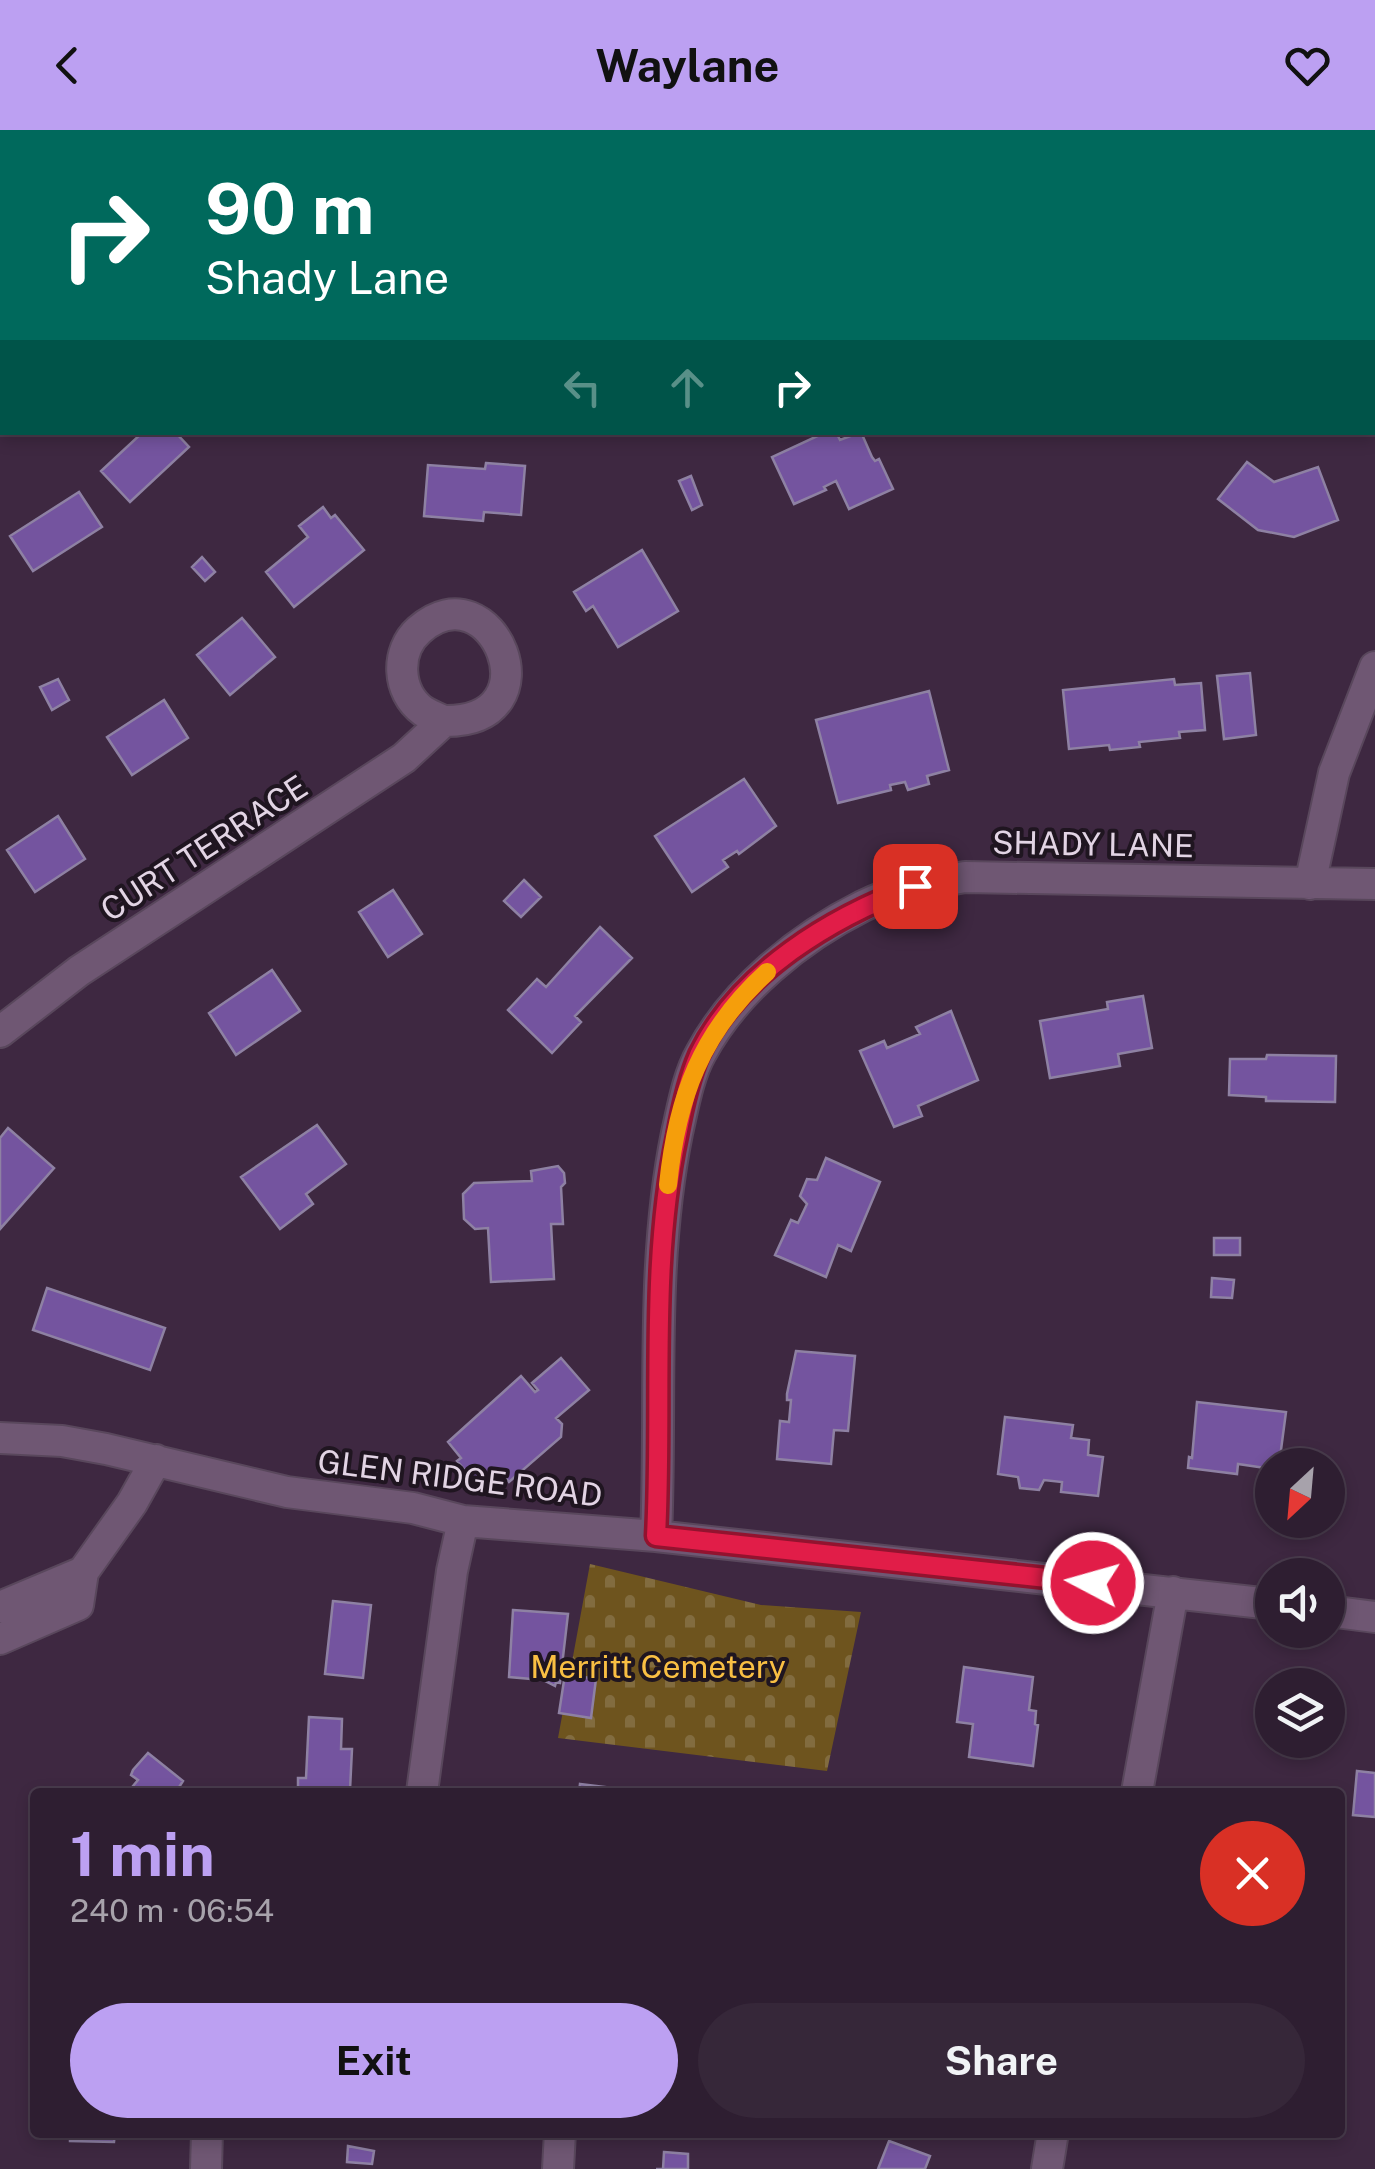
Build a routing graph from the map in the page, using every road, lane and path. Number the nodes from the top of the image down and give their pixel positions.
1 (1375, 667) edge
2 (444, 720) dead end
3 (1310, 884) junction
4 (1375, 884) edge
5 (0, 1032) edge
6 (0, 1438) edge
7 (156, 1460) junction
8 (462, 1521) junction
9 (656, 1536) junction
10 (82, 1572) junction
11 (1173, 1592) junction
12 (1255, 1602) edge
13 (0, 1606) edge
14 (1345, 1613) edge
15 (1375, 1617) edge
16 (0, 1638) edge
17 (423, 1788) edge
18 (1139, 1788) edge
19 (207, 2138) edge
20 (560, 2138) edge
21 (1052, 2138) edge
22 (206, 2169) edge
23 (558, 2169) edge
24 (1047, 2169) edge

1 - 3 street
2 - 5 street, CURT TERRACE
3 - 4 street, SHADY LANE
3 - 9 street, SHADY LANE
6 - 7 street, GLEN RIDGE ROAD
7 - 8 street, GLEN RIDGE ROAD
7 - 10 street
8 - 9 street, GLEN RIDGE ROAD
8 - 17 street
9 - 11 street, GLEN RIDGE ROAD
10 - 13 street
10 - 16 street
11 - 12 street, GLEN RIDGE ROAD
11 - 18 street
14 - 15 street
19 - 22 street
20 - 23 street
21 - 24 street

